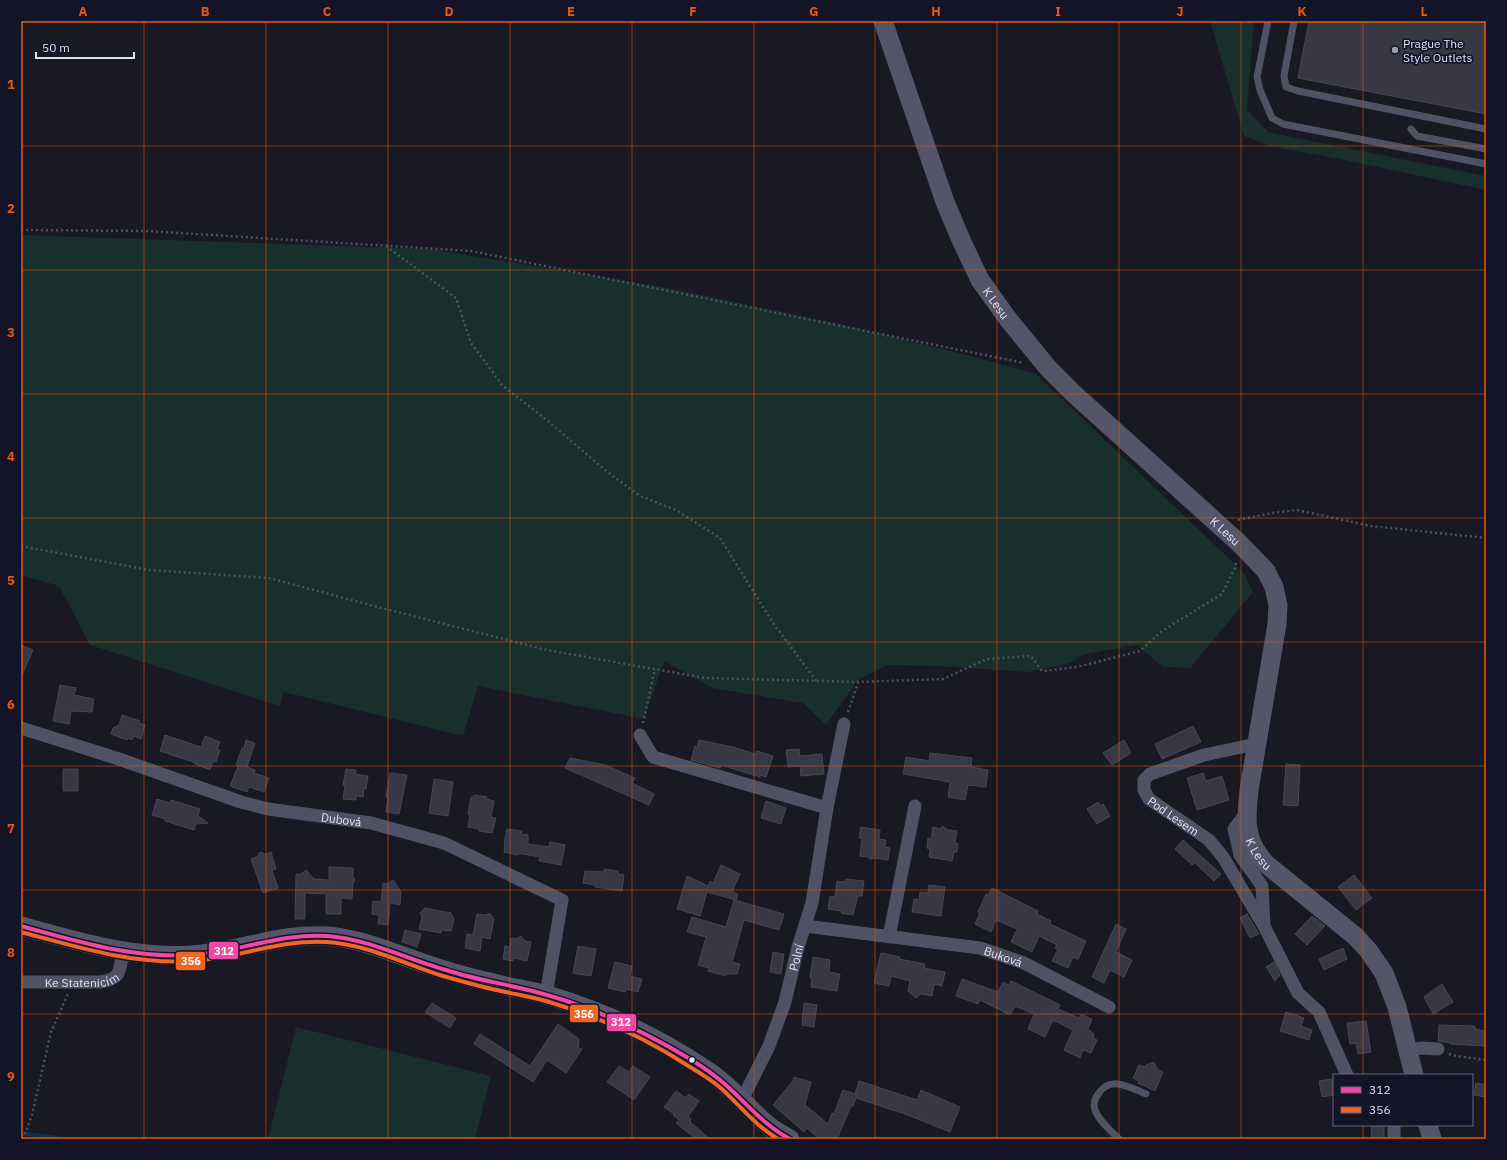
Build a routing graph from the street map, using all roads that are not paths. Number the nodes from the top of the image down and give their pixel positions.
1 (883, 21) edge
2 (1268, 21) edge
3 (1294, 21) edge
4 (1411, 129) dead end
5 (1486, 129) edge
6 (1486, 149) edge
7 (1486, 164) edge
8 (844, 724) road end
9 (21, 728) edge
10 (640, 735) road end
11 (1256, 744) junction
12 (915, 806) dead end
13 (827, 808) junction
14 (1247, 812) junction
15 (21, 926) edge
16 (805, 926) junction
17 (1264, 926) junction
18 (889, 937) junction
19 (123, 952) junction
20 (21, 982) edge
21 (546, 995) junction
22 (1109, 1007) dead end
23 (1438, 1049) road end
24 (1408, 1050) junction
25 (1347, 1074) edge
26 (1414, 1074) edge
27 (1146, 1094) dead end
28 (742, 1100) junction
29 (1394, 1126) edge
30 (1428, 1126) edge
31 (790, 1139) edge
32 (1119, 1139) edge
33 (1394, 1139) edge
34 (1432, 1139) edge

1 - 11 street, K Lesu
2 - 7 lane
3 - 5 lane
4 - 6 lane
8 - 13 street, Polní
9 - 21 street, Dubová
10 - 13 street
11 - 14 street, K Lesu
11 - 17 street, Pod Lesem
12 - 18 street
13 - 16 street, Polní
14 - 17 street, Pod Lesem
14 - 24 street, K Lesu
15 - 19 street, Ke Statenicím
16 - 18 street, Buková
16 - 28 street, Polní
17 - 25 street, Pod Lesem
18 - 22 street, Buková
19 - 20 street, Ke Statenicím
19 - 21 street, Ke Statenicím
21 - 28 street, Ke Statenicím
23 - 24 street
24 - 26 street, K Lesu
27 - 32 lane
28 - 31 street, Ke Statenicím
29 - 33 street
30 - 34 street

